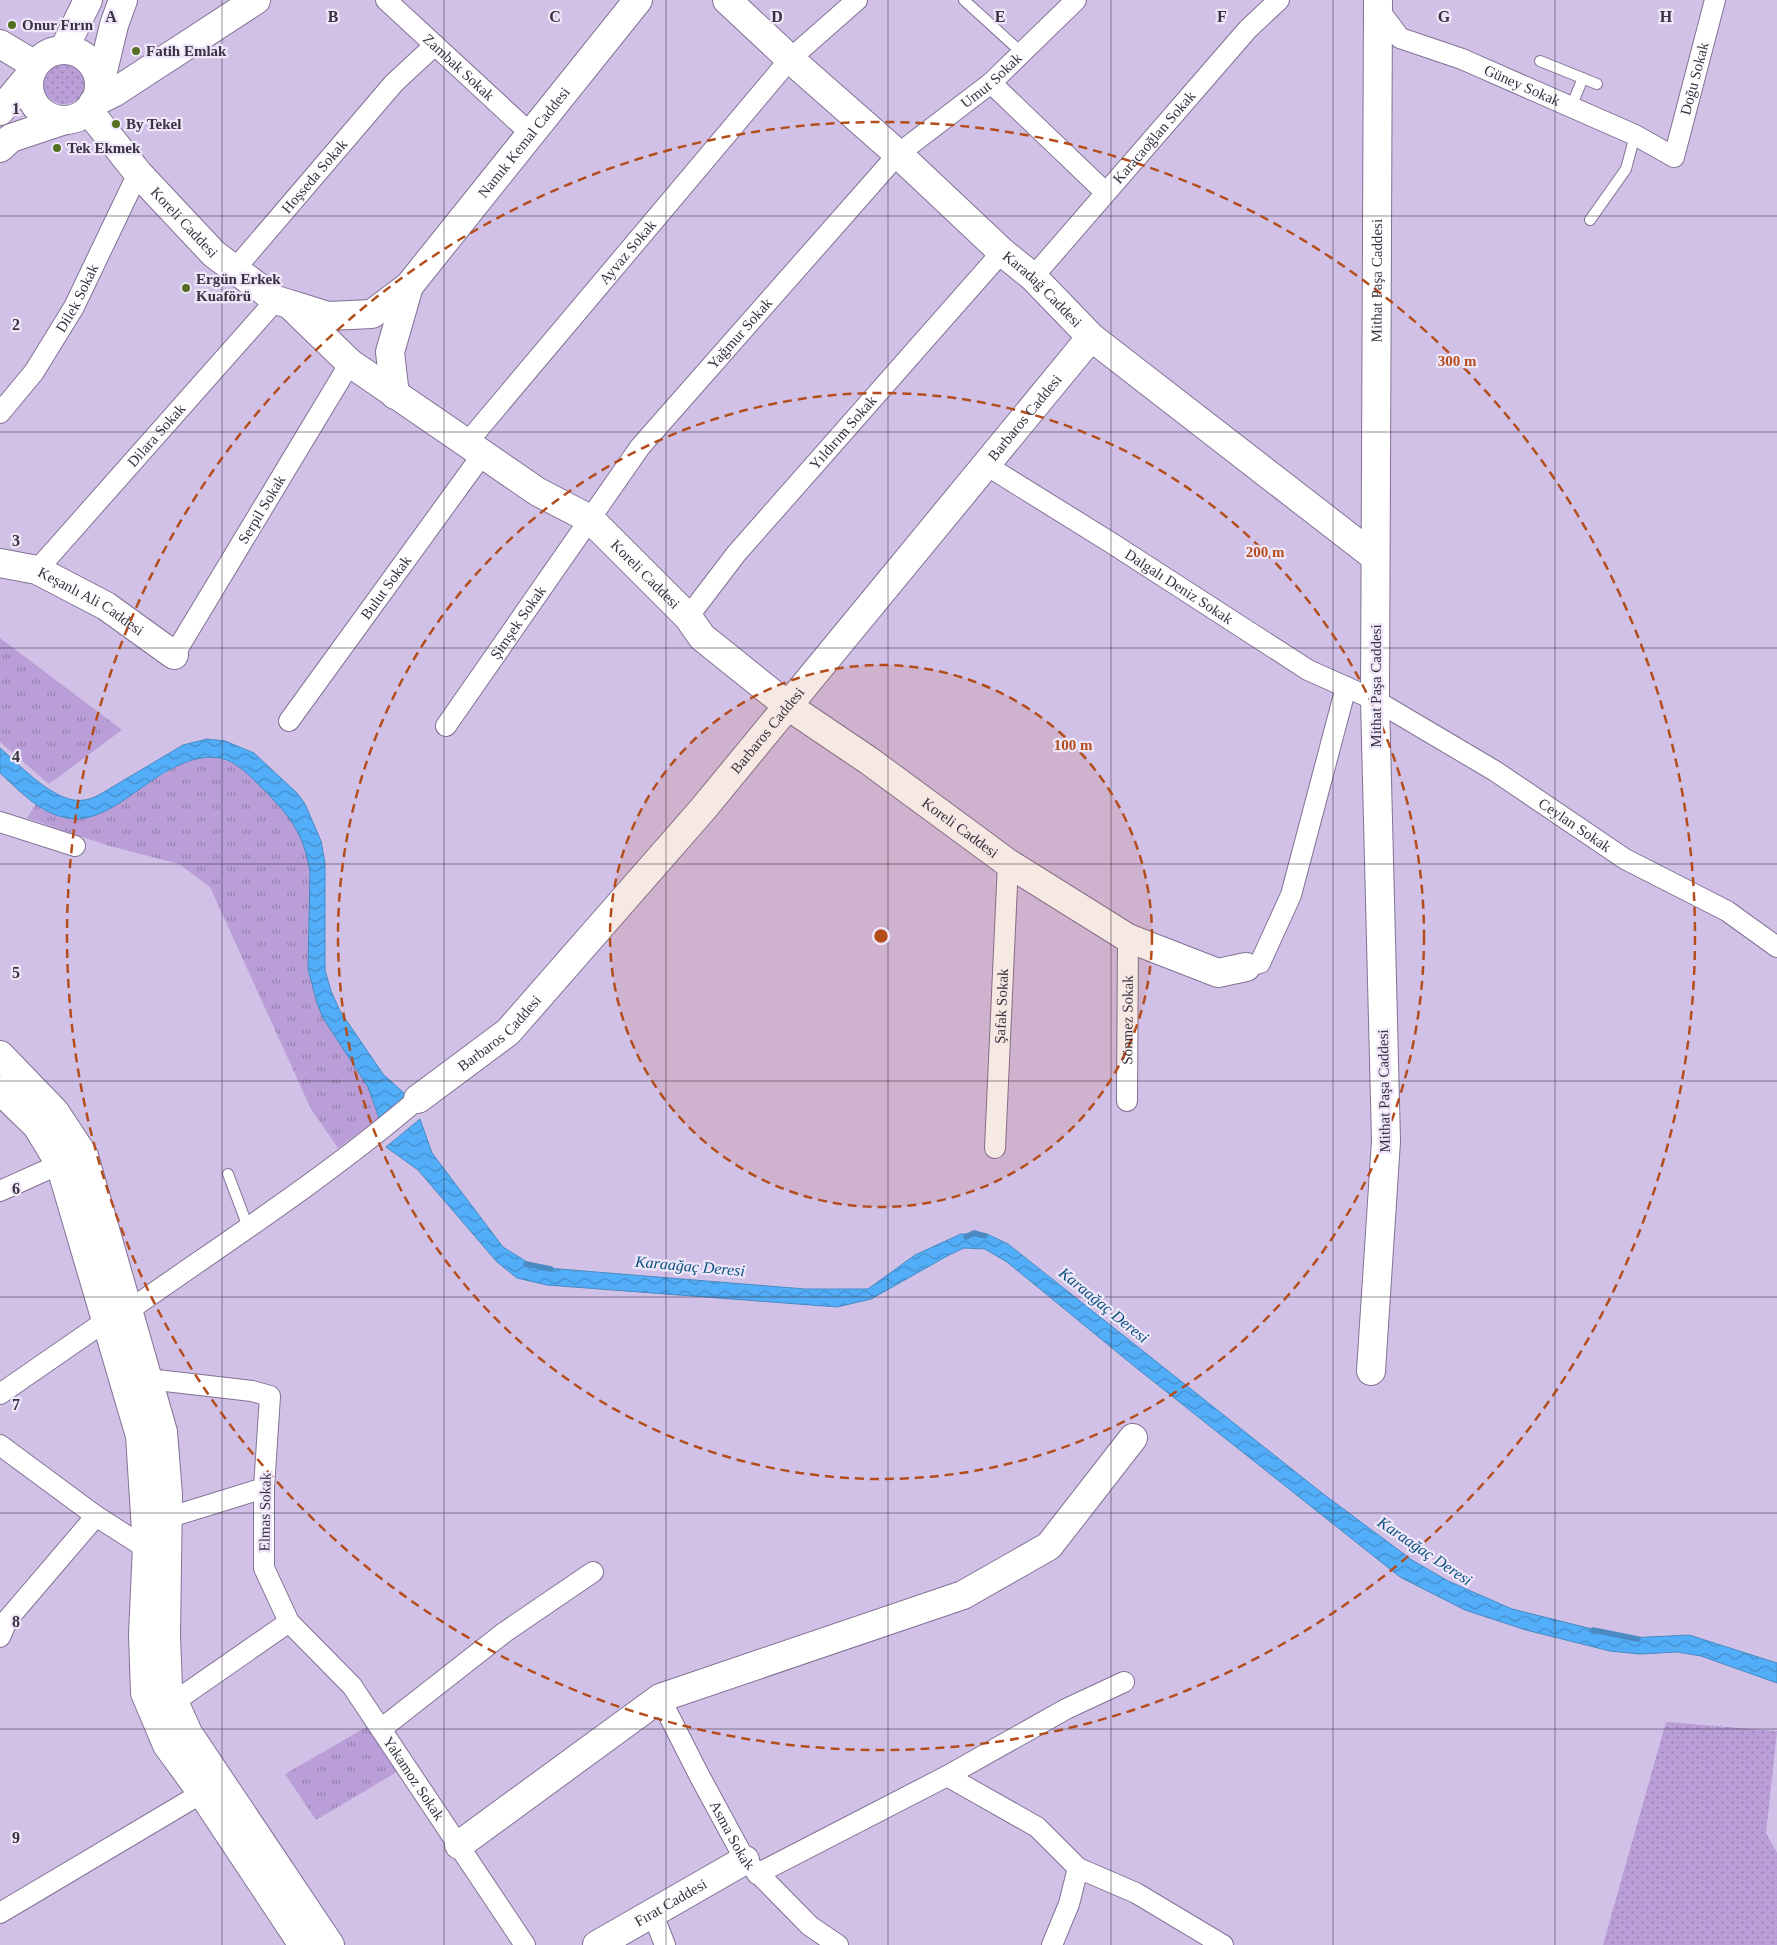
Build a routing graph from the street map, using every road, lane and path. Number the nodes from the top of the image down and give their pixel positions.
1 (88, 0) edge
2 (123, 0) edge
3 (256, 0) edge
4 (386, 0) edge
5 (638, 0) edge
6 (727, 0) edge
7 (857, 0) edge
8 (964, 0) edge
9 (1076, 0) edge
10 (1279, 0) edge
11 (1715, 0) edge
12 (1374, 3) edge
13 (0, 44) edge
14 (435, 45) junction
15 (64, 50) junction
16 (1022, 53) junction
17 (790, 59) junction
18 (1540, 61) dead end
19 (32, 70) junction
20 (1582, 78) junction
21 (991, 83) junction
22 (1597, 84) dead end
23 (86, 105) junction
24 (1571, 107) junction
25 (0, 111) edge
26 (531, 134) junction
27 (1635, 135) junction
28 (0, 148) edge
29 (898, 154) junction
30 (1674, 157) joint
31 (138, 173) junction
32 (1105, 192) junction
33 (1590, 220) dead end
34 (1002, 252) junction
35 (235, 270) junction
36 (1033, 277) junction
37 (410, 286) junction
38 (283, 302) junction
39 (1091, 337) junction
40 (350, 363) junction
41 (396, 395) junction
42 (0, 413) edge
43 (474, 449) junction
44 (986, 465) junction
45 (590, 519) junction
46 (1375, 557) junction
47 (0, 563) edge
48 (36, 570) junction
49 (688, 617) junction
50 (174, 655) joint
51 (1346, 687) junction
52 (1375, 700) junction
53 (788, 706) junction
54 (289, 721) dead end
55 (446, 726) dead end
56 (0, 822) edge
57 (76, 846) dead end
58 (1008, 863) junction
59 (1128, 938) junction
60 (1777, 946) edge
61 (1246, 967) joint
62 (0, 1055) edge
63 (0, 1090) edge
64 (418, 1099) joint
65 (1127, 1101) dead end
66 (995, 1148) dead end
67 (60, 1164) junction
68 (228, 1174) dead end
69 (0, 1192) edge
70 (248, 1228) junction
71 (118, 1316) junction
72 (1371, 1371) dead end
73 (148, 1379) junction
74 (0, 1394) edge
75 (1133, 1438) dead end
76 (0, 1445) edge
77 (264, 1488) junction
78 (96, 1516) junction
79 (167, 1518) junction
80 (147, 1546) junction
81 (593, 1572) dead end
82 (289, 1622) junction
83 (3, 1623) edge
84 (1124, 1682) dead end
85 (660, 1698) junction
86 (174, 1702) junction
87 (381, 1729) junction
88 (947, 1776) junction
89 (202, 1793) junction
90 (458, 1845) junction
91 (751, 1867) junction
92 (1078, 1868) junction
93 (0, 1913) edge
94 (653, 1914) junction
95 (813, 1936) edge
96 (303, 1945) edge
97 (330, 1945) edge
98 (525, 1945) edge
99 (597, 1945) edge
100 (665, 1945) edge
101 (838, 1945) edge
102 (1052, 1945) edge
103 (1223, 1945) edge

1 - 15 street
2 - 23 street
3 - 23 street
4 - 14 street, Zambak Sokak
5 - 26 street, Namık Kemal Caddesi
6 - 17 street, Karadağ Caddesi
7 - 17 street, Ayvaz Sokak
8 - 16 lane
9 - 16 street, Umut Sokak
10 - 32 street, Karacaoğlan Sokak
11 - 30 street, Doğu Sokak
12 - 24 street, Güney Sokak
12 - 46 street, Mithat Paşa Caddesi
13 - 19 street
14 - 26 street, Zambak Sokak
14 - 35 street, Hoşseda Sokak
15 - 19 street
15 - 23 street
16 - 21 street, Umut Sokak
17 - 29 street, Karadağ Caddesi
17 - 43 street, Ayvaz Sokak
18 - 20 lane
19 - 23 street
19 - 25 street
20 - 22 lane
20 - 24 lane
21 - 29 street, Umut Sokak
21 - 32 street
23 - 28 street
23 - 31 street, Koreli Caddesi
24 - 27 street, Güney Sokak
26 - 37 street, Namık Kemal Caddesi
27 - 30 street, Güney Sokak
27 - 33 lane
29 - 34 street, Karadağ Caddesi
29 - 45 street, Yağmur Sokak
31 - 35 street, Koreli Caddesi
31 - 42 street, Dilek Sokak
32 - 36 street, Karacaoğlan Sokak
34 - 36 street, Karadağ Caddesi
34 - 49 street, Yıldırım Sokak
35 - 38 street, Koreli Caddesi
36 - 39 street, Karadağ Caddesi
37 - 38 street
37 - 41 street
38 - 40 street, Koreli Caddesi
38 - 48 street, Dilara Sokak
39 - 44 street, Barbaros Caddesi
39 - 46 street, Karadağ Caddesi
40 - 41 street, Koreli Caddesi
40 - 50 street, Serpil Sokak
41 - 43 street, Koreli Caddesi
43 - 45 street, Koreli Caddesi
43 - 54 street, Bulut Sokak
44 - 51 street, Dalgalı Deniz Sokak
44 - 53 street, Barbaros Caddesi
45 - 49 street, Koreli Caddesi
45 - 55 street, Şimşek Sokak
46 - 52 street, Mithat Paşa Caddesi
47 - 48 street, Keşanlı Ali Caddesi
48 - 50 street, Keşanlı Ali Caddesi
49 - 53 street, Koreli Caddesi
51 - 52 street, Dalgalı Deniz Sokak
51 - 61 street
52 - 60 street, Ceylan Sokak
52 - 72 street, Mithat Paşa Caddesi
53 - 58 street, Koreli Caddesi
53 - 64 street, Barbaros Caddesi
56 - 57 street
58 - 59 street, Koreli Caddesi
58 - 66 street, Şafak Sokak
59 - 61 street, Koreli Caddesi
59 - 65 street, Sönmez Sokak
62 - 71 street
63 - 67 street
64 - 70 street
67 - 69 street
67 - 71 street
68 - 70 lane
70 - 71 street
71 - 73 street
71 - 74 street
71 - 80 street
73 - 77 street, Elmas Sokak
73 - 79 street
75 - 85 street
76 - 78 street
77 - 79 street
77 - 82 street, Elmas Sokak
78 - 80 street
78 - 83 street
79 - 86 street
80 - 89 street
81 - 87 street
82 - 86 street
82 - 87 street, Yakamoz Sokak
84 - 88 street
85 - 90 street
85 - 91 street, Asma Sokak
86 - 97 street
87 - 90 street, Yakamoz Sokak
88 - 91 street
88 - 92 street
89 - 93 street
89 - 96 street
90 - 98 street, Yakamoz Sokak
91 - 94 street, Fırat Caddesi
91 - 95 street, Asma Sokak
92 - 102 street
92 - 103 street
94 - 99 street, Fırat Caddesi
94 - 100 street
95 - 101 street, Asma Sokak

